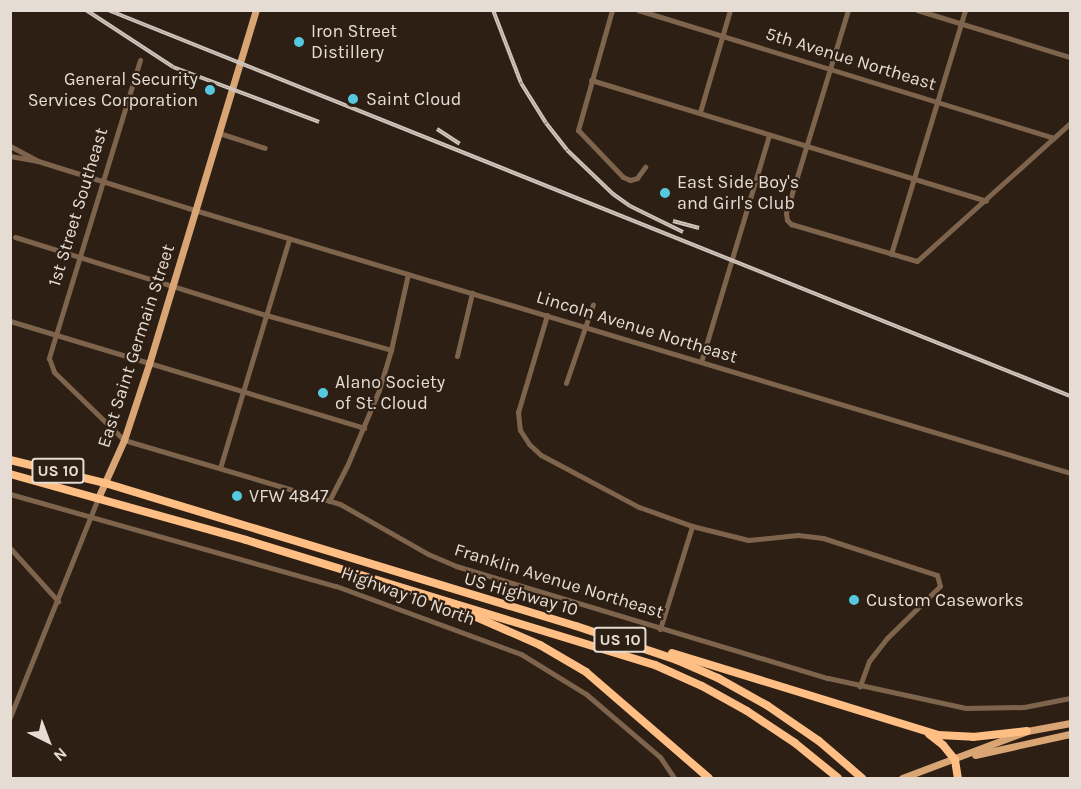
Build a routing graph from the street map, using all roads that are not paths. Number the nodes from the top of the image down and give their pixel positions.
1 (256, 10) edge
2 (612, 10) edge
3 (638, 10) edge
4 (730, 10) edge
5 (848, 10) edge
6 (917, 10) edge
7 (965, 10) edge
8 (961, 24) junction
9 (723, 36) junction
10 (1070, 56) edge
11 (140, 60) dead end
12 (830, 69) junction
13 (591, 80) junction
14 (939, 102) junction
15 (700, 112) junction
16 (1071, 123) edge
17 (219, 133) junction
18 (769, 135) junction
19 (1054, 138) junction
20 (10, 146) edge
21 (807, 146) junction
22 (265, 148) dead end
23 (10, 156) edge
24 (38, 161) junction
25 (645, 167) dead end
26 (915, 178) junction
27 (101, 181) junction
28 (986, 201) junction
29 (195, 210) junction
30 (15, 237) dead end
31 (289, 239) junction
32 (891, 254) junction
33 (79, 259) junction
34 (408, 274) junction
35 (172, 286) junction
36 (472, 293) junction
37 (593, 304) dead end
38 (266, 315) junction
39 (547, 315) junction
40 (10, 321) edge
41 (585, 327) junction
42 (55, 335) junction
43 (391, 350) junction
44 (457, 356) dead end
45 (701, 362) junction
46 (149, 364) junction
47 (566, 383) dead end
48 (242, 391) junction
49 (364, 428) junction
50 (124, 440) junction
51 (10, 460) edge
52 (220, 468) junction
53 (1071, 473) edge
54 (10, 474) edge
55 (105, 483) junction
56 (10, 494) edge
57 (98, 498) junction
58 (329, 501) junction
59 (91, 516) junction
60 (692, 526) junction
61 (10, 548) edge
62 (401, 589) junction
63 (58, 601) junction
64 (660, 629) junction
65 (614, 638) junction
66 (860, 686) junction
67 (1071, 698) edge
68 (10, 717) edge
69 (1071, 723) edge
70 (919, 728) junction
71 (1027, 730) junction
72 (1071, 734) edge
73 (955, 760) junction
74 (674, 778) edge
75 (709, 778) edge
76 (838, 778) edge
77 (862, 778) edge
78 (902, 778) edge
79 (958, 778) edge

1 - 17 main road, East Saint Germain Street
2 - 13 street
3 - 9 street, 5th Avenue Northeast
4 - 9 street
5 - 12 street
6 - 8 street
7 - 8 street
8 - 10 street
8 - 14 street
9 - 12 street, 5th Avenue Northeast
9 - 15 street
11 - 27 street, 1st Street Southeast
12 - 14 street, 5th Avenue Northeast
12 - 21 street
13 - 15 street
13 - 25 street
14 - 19 street, 5th Avenue Northeast
14 - 26 street
15 - 18 street
16 - 19 street
17 - 22 street
17 - 29 main road, East Saint Germain Street
18 - 21 street
18 - 45 street
19 - 28 street
20 - 24 street
21 - 26 street
21 - 32 street
23 - 24 street
24 - 27 street, Lincoln Avenue Northeast
26 - 28 street
26 - 32 street
27 - 29 street, Lincoln Avenue Northeast
27 - 33 street, 1st Street Southeast
28 - 32 street
29 - 31 street, Lincoln Avenue Northeast
29 - 35 main road, East Saint Germain Street
30 - 33 street
31 - 34 street, Lincoln Avenue Northeast
31 - 38 street
33 - 35 street
33 - 42 street, 1st Street Southeast
34 - 36 street, Lincoln Avenue Northeast
34 - 43 street
35 - 38 street
35 - 46 main road, East Saint Germain Street
36 - 39 street, Lincoln Avenue Northeast
36 - 44 street
37 - 41 street
38 - 43 street
38 - 48 street
39 - 41 street, Lincoln Avenue Northeast
39 - 60 street
40 - 42 street
41 - 45 street, Lincoln Avenue Northeast
41 - 47 street
42 - 46 street
42 - 50 street, 1st Street Southeast
43 - 49 street
45 - 53 street, Lincoln Avenue Northeast
46 - 48 street
46 - 50 main road, East Saint Germain Street
48 - 49 street
48 - 52 street
49 - 58 street
50 - 52 street, Franklin Avenue Northeast
50 - 55 main road, East Saint Germain Street
51 - 55 highway, US 10
52 - 58 street, Franklin Avenue Northeast
54 - 57 highway, US 10
55 - 57 main road, East Saint Germain Street
55 - 65 highway, US Highway 10 / US 10
56 - 59 street, Highway 10 North
57 - 59 street, East Saint Germain Street
57 - 62 highway, US 10
58 - 64 street, Franklin Avenue Northeast
59 - 63 street, East Saint Germain Street
59 - 74 street, Highway 10 North
60 - 64 street
60 - 66 street
61 - 63 street
62 - 75 highway
62 - 76 highway, US 10
63 - 68 street, East Saint Germain Street
64 - 66 street, Franklin Avenue Northeast
65 - 70 highway
65 - 77 highway, US Highway 10 / US 10
66 - 67 street, Franklin Avenue Northeast
69 - 71 main road
70 - 71 highway
70 - 73 highway
71 - 73 main road
72 - 73 main road
73 - 78 main road
73 - 79 highway

